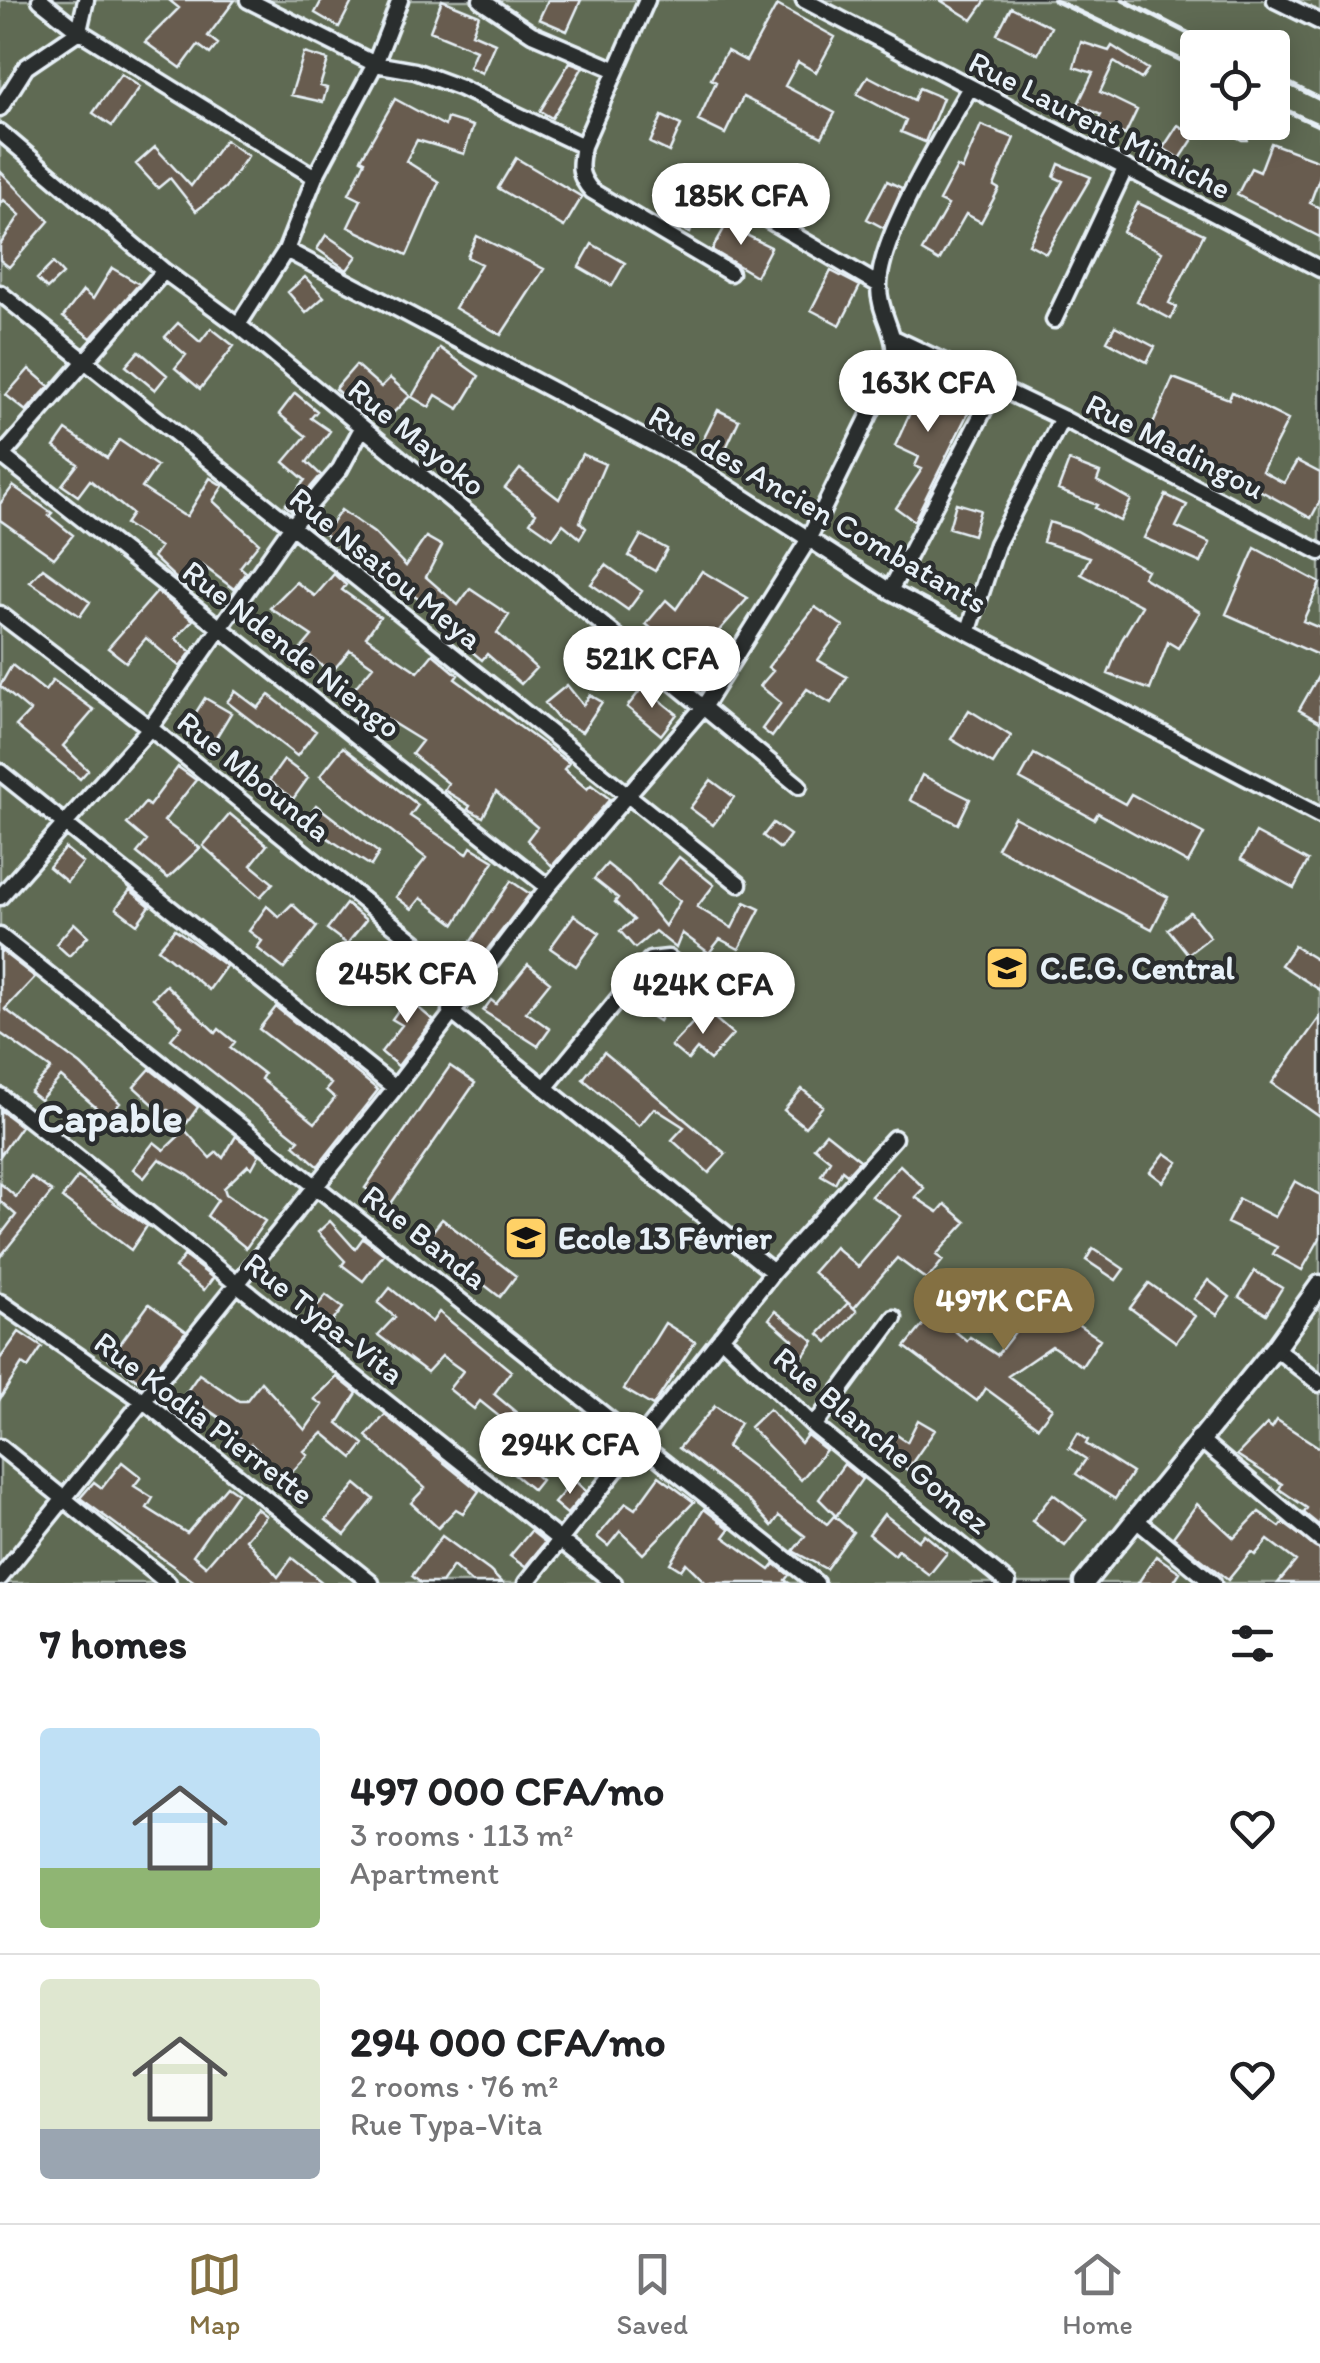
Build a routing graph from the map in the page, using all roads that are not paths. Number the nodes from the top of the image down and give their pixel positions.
1 (40, 0) edge
2 (86, 0) edge
3 (248, 0) edge
4 (400, 0) edge
5 (481, 0) edge
6 (647, 0) edge
7 (804, 0) edge
8 (1275, 0) edge
9 (1320, 22) edge
10 (79, 31) junction
11 (376, 64) junction
12 (614, 69) junction
13 (969, 89) junction
14 (0, 108) edge
15 (0, 132) edge
16 (583, 146) junction
17 (1125, 169) junction
18 (315, 177) junction
19 (741, 204) dead end
20 (286, 250) junction
21 (1320, 269) edge
22 (164, 271) junction
23 (730, 273) dead end
24 (879, 284) junction
25 (0, 293) edge
26 (1054, 320) dead end
27 (238, 325) junction
28 (896, 339) junction
29 (84, 360) junction
30 (996, 387) junction
31 (1062, 418) junction
32 (362, 428) junction
33 (1, 456) edge
34 (292, 527) junction
35 (808, 542) junction
36 (1320, 552) edge
37 (890, 591) junction
38 (0, 614) edge
39 (221, 628) junction
40 (969, 630) junction
41 (704, 706) junction
42 (150, 728) junction
43 (0, 772) edge
44 (799, 786) dead end
45 (625, 796) junction
46 (1320, 816) edge
47 (63, 824) junction
48 (739, 884) dead end
49 (548, 887) junction
50 (0, 897) edge
51 (0, 936) edge
52 (699, 982) dead end
53 (469, 986) junction
54 (450, 1011) junction
55 (395, 1088) junction
56 (544, 1088) junction
57 (0, 1096) edge
58 (894, 1138) dead end
59 (315, 1186) junction
60 (773, 1272) junction
61 (236, 1282) junction
62 (1320, 1284) edge
63 (0, 1302) edge
64 (894, 1318) dead end
65 (721, 1337) junction
66 (1275, 1348) junction
67 (1320, 1384) edge
68 (145, 1402) junction
69 (814, 1426) junction
70 (1198, 1438) junction
71 (642, 1442) junction
72 (0, 1447) edge
73 (62, 1496) junction
74 (1135, 1519) junction
75 (560, 1540) junction
76 (1320, 1540) edge
77 (0, 1578) edge
78 (168, 1583) edge
79 (372, 1583) edge
80 (526, 1583) edge
81 (614, 1583) edge
82 (816, 1583) edge
83 (1008, 1583) edge
84 (1084, 1583) edge
85 (1212, 1583) edge

1 - 10 street
2 - 10 street
3 - 11 street
4 - 11 street
5 - 12 street
6 - 12 street
7 - 13 street, Rue Laurent Mimiche
8 - 9 street
10 - 14 street
10 - 18 street
11 - 16 street
11 - 18 street
12 - 16 street
13 - 17 street, Rue Laurent Mimiche
13 - 24 street
15 - 22 street, Rue Mayoko
16 - 23 street
17 - 21 street, Rue Laurent Mimiche
17 - 26 street
18 - 20 street
19 - 24 street
20 - 27 street
20 - 35 street, Rue des Ancien Combatants
22 - 27 street, Rue Mayoko
22 - 29 street
24 - 28 street
25 - 29 street, Rue Nsatou Meya
27 - 32 street, Rue Mayoko
28 - 30 street, Rue Madingou
28 - 35 street
29 - 33 street
29 - 34 street, Rue Nsatou Meya
30 - 31 street, Rue Madingou
30 - 37 street
31 - 36 street, Rue Madingou
31 - 40 street
32 - 34 street
32 - 41 street, Rue Mayoko
33 - 39 street, Rue Ndende Niengo
34 - 39 street
34 - 45 street, Rue Nsatou Meya
35 - 37 street, Rue des Ancien Combatants
35 - 41 street
37 - 40 street, Rue des Ancien Combatants
38 - 42 street, Rue Mbounda
39 - 42 street
39 - 49 street, Rue Ndende Niengo
40 - 46 street, Rue des Ancien Combatants
41 - 44 street, Rue Mayoko
41 - 45 street
42 - 47 street
42 - 53 street, Rue Mbounda
43 - 47 street
45 - 48 street, Rue Nsatou Meya
45 - 49 street
47 - 50 street
47 - 55 street
49 - 53 street
51 - 59 street, Rue Banda
52 - 56 street
53 - 54 street
54 - 55 street
54 - 56 street
55 - 59 street
56 - 60 street
57 - 61 street, Rue Typa-Vita
58 - 60 street
59 - 61 street
59 - 71 street, Rue Banda
60 - 65 street
61 - 68 street
61 - 75 street, Rue Typa-Vita
62 - 66 street
63 - 68 street, Rue Kodia Pierrette
64 - 69 street
65 - 69 street, Rue Blanche Gomez
65 - 71 street
66 - 67 street
66 - 70 street
68 - 73 street
68 - 79 street, Rue Kodia Pierrette
69 - 83 street, Rue Blanche Gomez
70 - 74 street
70 - 76 street
71 - 75 street
71 - 82 street, Rue Banda
72 - 73 street
73 - 77 street
73 - 78 street
74 - 84 street
74 - 85 street
75 - 80 street
75 - 81 street, Rue Typa-Vita

